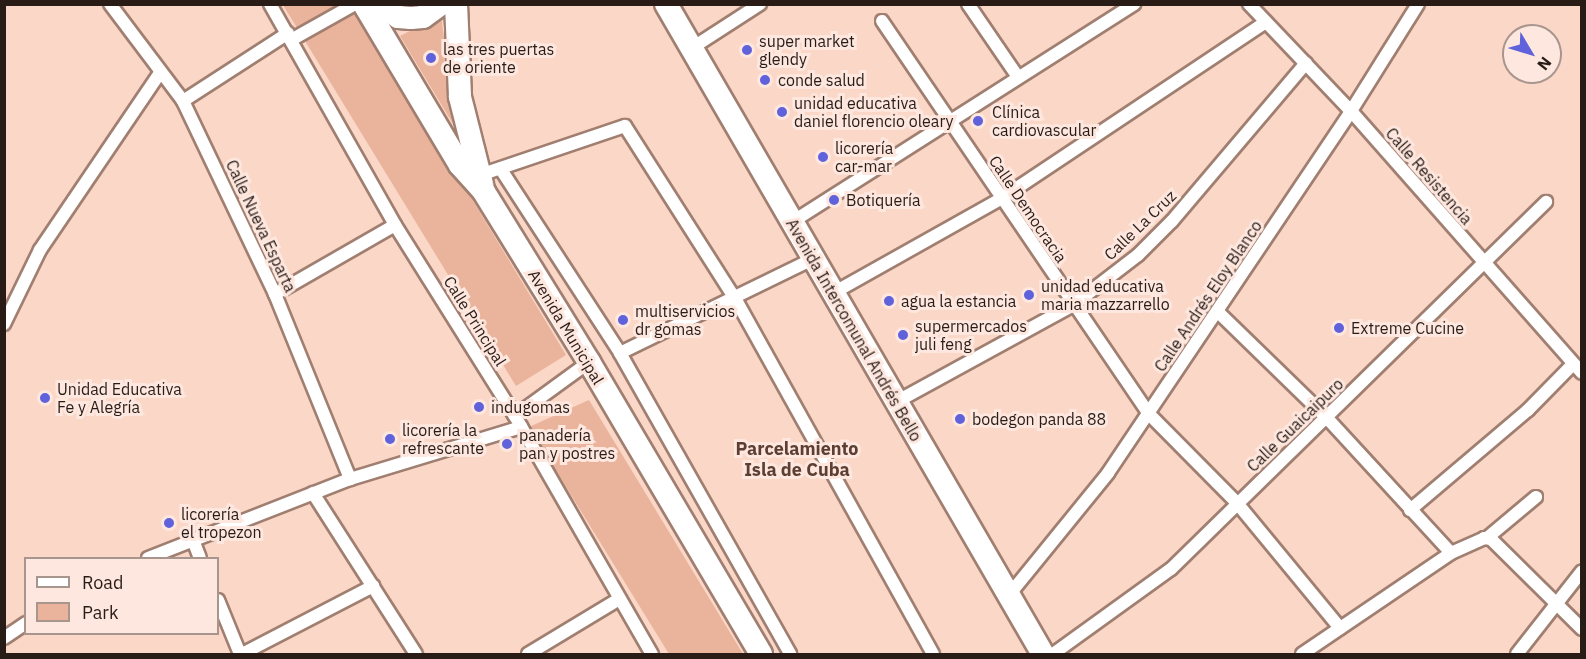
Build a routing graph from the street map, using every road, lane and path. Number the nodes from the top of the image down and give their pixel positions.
1 (270, 4) edge
2 (355, 4) edge
3 (364, 4) edge
4 (380, 4) edge
5 (441, 4) edge
6 (456, 4) edge
7 (666, 4) edge
8 (760, 4) edge
9 (968, 4) edge
10 (1134, 4) edge
11 (1248, 4) edge
12 (1418, 4) edge
13 (110, 5) edge
14 (882, 21) dead end
15 (1266, 22) junction
16 (289, 36) junction
17 (692, 48) junction
18 (1306, 63) junction
19 (160, 73) junction
20 (1018, 77) junction
21 (183, 101) junction
22 (1352, 111) junction
23 (948, 120) junction
24 (489, 179) junction
25 (1002, 198) junction
26 (1546, 202) dead end
27 (792, 222) junction
28 (395, 225) junction
29 (813, 259) junction
30 (1485, 266) junction
31 (833, 293) junction
32 (275, 294) junction
33 (736, 300) junction
34 (1073, 305) junction
35 (1218, 312) junction
36 (4, 324) edge
37 (620, 353) junction
38 (589, 362) junction
39 (1577, 369) edge
40 (896, 402) junction
41 (1148, 413) junction
42 (1327, 418) junction
43 (518, 421) junction
44 (350, 479) junction
45 (313, 492) junction
46 (1536, 497) dead end
47 (1237, 503) junction
48 (1410, 510) junction
49 (1487, 538) junction
50 (193, 540) junction
51 (1451, 553) junction
52 (150, 557) edge
53 (200, 557) edge
54 (1581, 571) edge
55 (374, 586) junction
56 (1009, 595) junction
57 (619, 599) junction
58 (219, 602) edge
59 (1555, 606) junction
60 (24, 624) edge
61 (1341, 628) junction
62 (1581, 629) edge
63 (6, 633) edge
64 (241, 654) edge
65 (416, 654) edge
66 (528, 654) edge
67 (652, 654) edge
68 (761, 654) edge
69 (790, 654) edge
70 (933, 654) edge
71 (1043, 654) edge
72 (1053, 654) edge
73 (1302, 654) edge
74 (1517, 654) edge

1 - 16 street, Calle Principal
2 - 16 street
3 - 24 highway, Avenida Municipal
4 - 5 highway
6 - 24 highway
7 - 17 highway, Avenida Intercomunal Andrés Bello
8 - 17 street
9 - 20 street
10 - 20 street
11 - 15 street, Calle Resistencia
12 - 22 street, Calle Andrés Eloy Blanco
13 - 19 street, Calle Nueva Esparta
14 - 23 street, Calle Democracia
15 - 18 street, Calle Resistencia
15 - 25 street
16 - 21 street
16 - 28 street, Calle Principal
17 - 27 highway, Avenida Intercomunal Andrés Bello
18 - 22 street, Calle Resistencia
18 - 34 street, Calle La Cruz
19 - 21 street, Calle Nueva Esparta
19 - 36 street
20 - 23 street
21 - 32 street, Calle Nueva Esparta
22 - 30 street, Calle Resistencia
22 - 35 street, Calle Andrés Eloy Blanco
23 - 25 street, Calle Democracia
23 - 27 street
24 - 33 street
24 - 37 street
24 - 38 highway, Avenida Municipal
25 - 31 street
25 - 34 street, Calle Democracia
26 - 30 street, Calle Guaicaipuro
27 - 29 highway, Avenida Intercomunal Andrés Bello
28 - 32 street
28 - 43 street, Calle Principal
29 - 31 highway, Avenida Intercomunal Andrés Bello
29 - 33 street
30 - 39 street, Calle Resistencia
30 - 42 street, Calle Guaicaipuro
31 - 40 highway, Avenida Intercomunal Andrés Bello
32 - 44 street, Calle Nueva Esparta
33 - 37 street
33 - 70 street
34 - 40 street, Calle La Cruz
34 - 41 street, Calle Democracia
35 - 41 street, Calle Andrés Eloy Blanco
35 - 42 street
37 - 69 street
38 - 43 street
38 - 68 highway, Avenida Municipal
39 - 48 street
40 - 56 highway, Avenida Intercomunal Andrés Bello
41 - 47 street, Calle Democracia
41 - 56 street, Calle Andrés Eloy Blanco
42 - 47 street, Calle Guaicaipuro
42 - 48 street
43 - 44 street
43 - 57 street, Calle Principal
44 - 45 street
45 - 50 street
45 - 55 street
46 - 49 street
47 - 61 street, Calle Democracia
47 - 72 street, Calle Guaicaipuro
48 - 51 street
49 - 51 street
49 - 59 street
50 - 52 street
50 - 53 street
51 - 61 street
54 - 59 street
55 - 64 street
55 - 65 street
56 - 71 highway, Avenida Intercomunal Andrés Bello
57 - 66 street
57 - 67 street, Calle Principal
58 - 64 street
59 - 62 street
59 - 74 street
60 - 63 street
61 - 73 street

